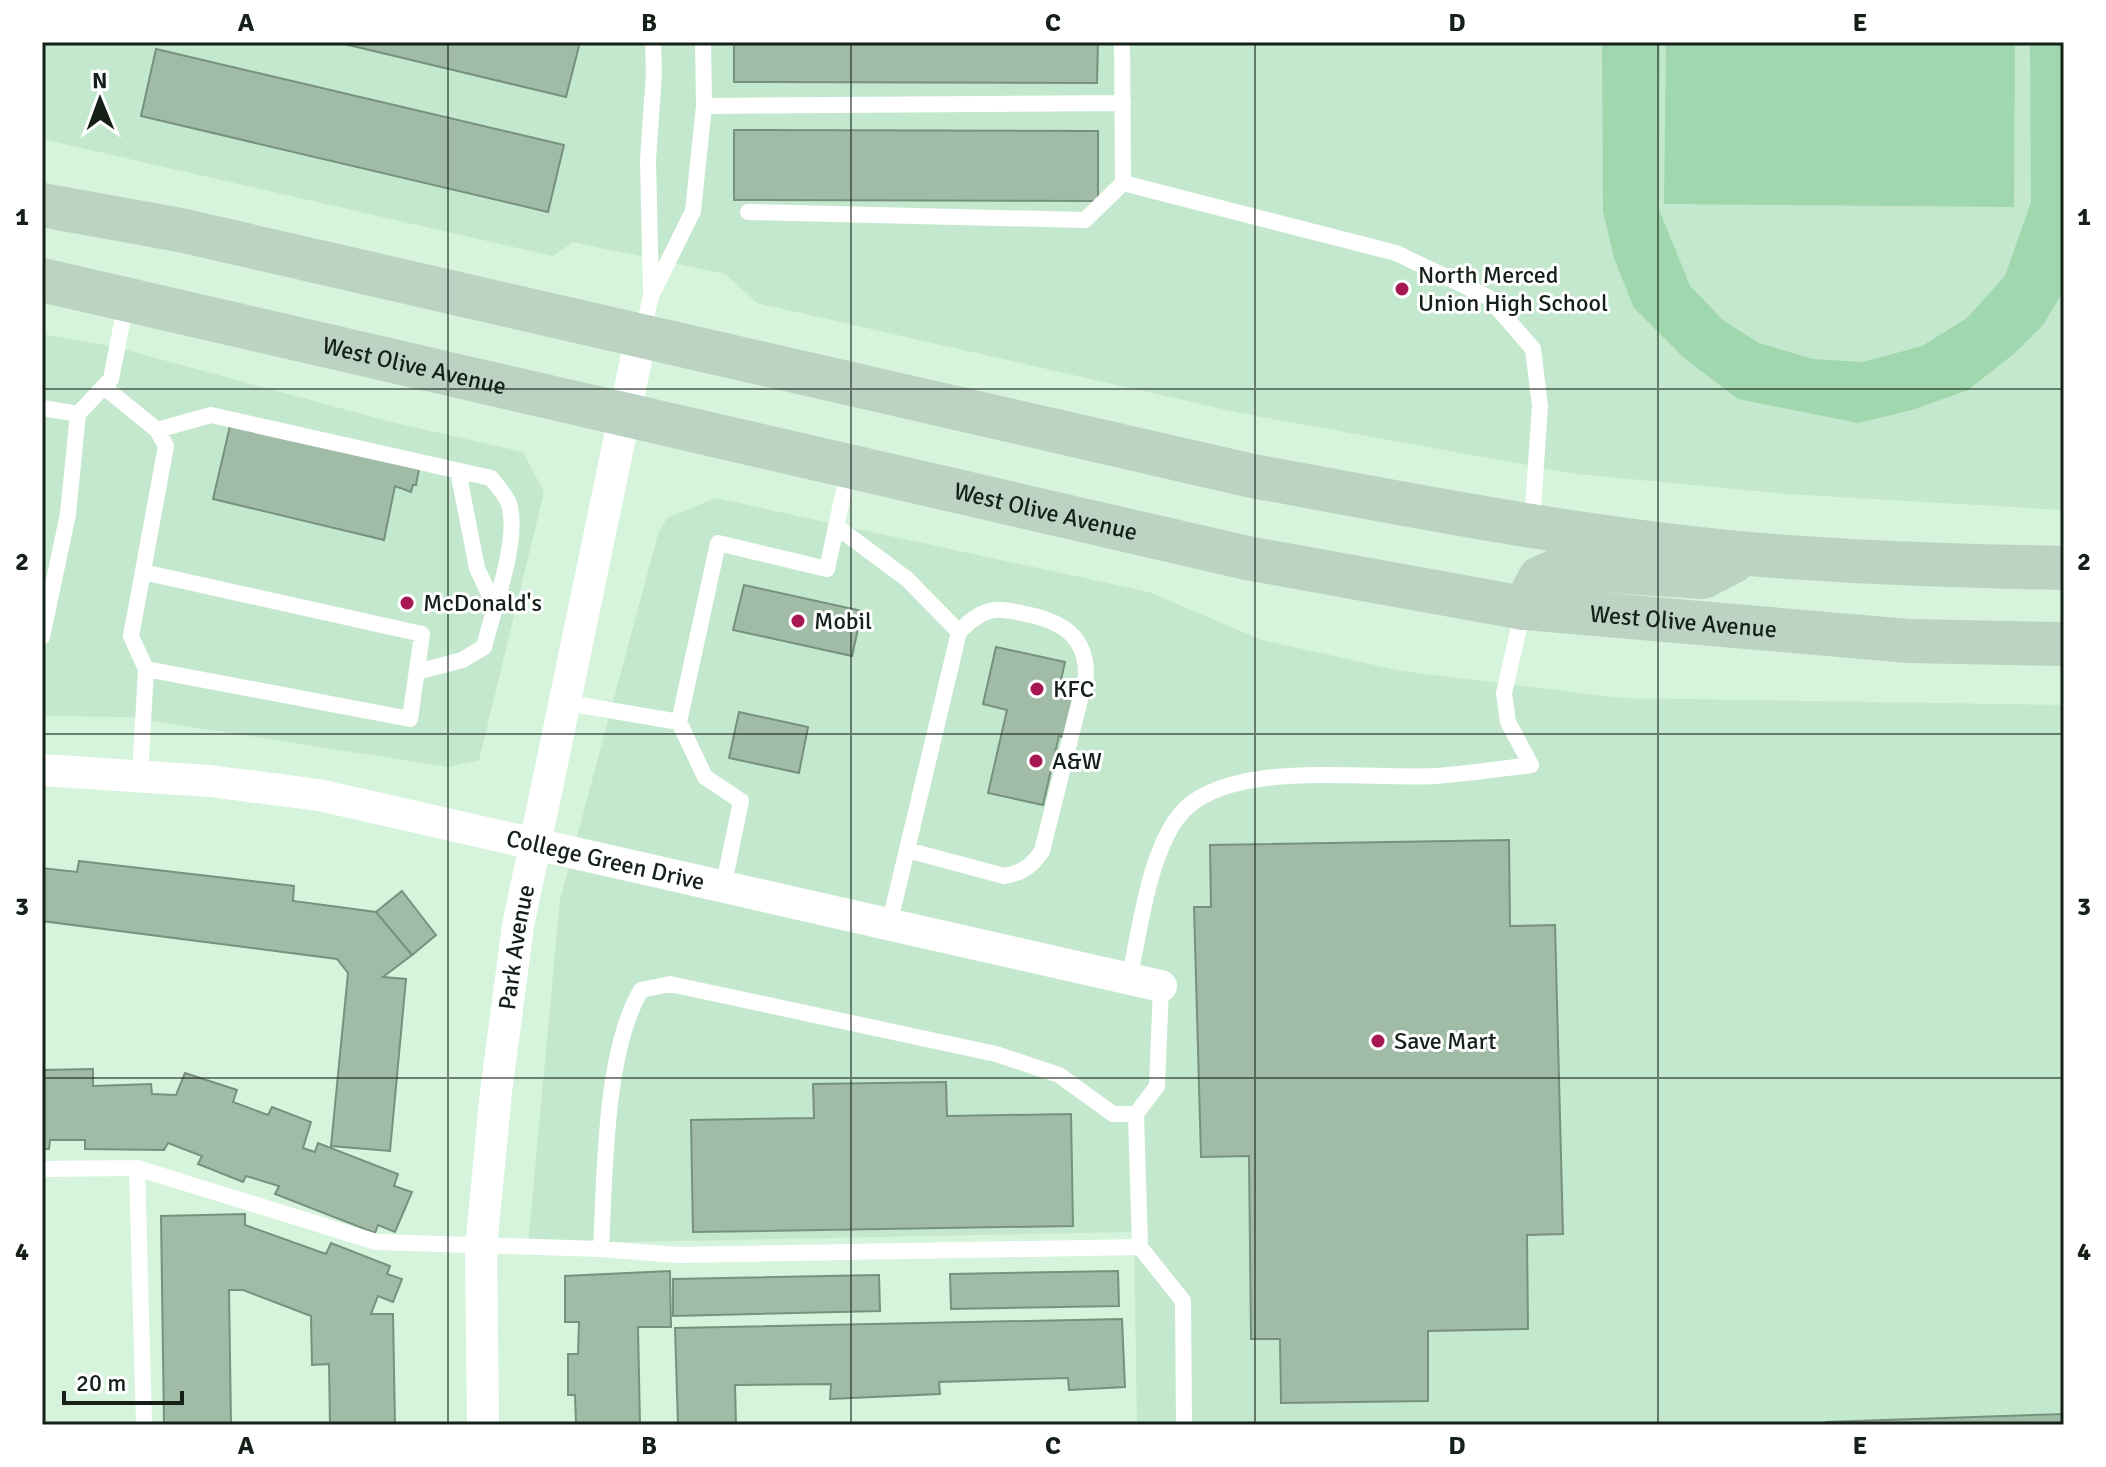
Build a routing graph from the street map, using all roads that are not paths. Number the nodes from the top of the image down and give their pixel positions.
1 (653, 42) edge
2 (703, 42) edge
3 (1122, 42) edge
4 (1123, 103) junction
5 (704, 106) junction
6 (1123, 183) junction
7 (42, 205) edge
8 (748, 212) dead end
9 (42, 280) edge
10 (127, 300) junction
11 (646, 316) junction
12 (104, 387) junction
13 (42, 408) edge
14 (623, 413) junction
15 (78, 414) junction
16 (157, 430) junction
17 (849, 465) junction
18 (458, 471) junction
19 (1532, 525) junction
20 (837, 527) junction
21 (1748, 554) junction
22 (2064, 568) edge
23 (143, 572) junction
24 (494, 605) junction
25 (1524, 608) junction
26 (959, 632) junction
27 (42, 637) edge
28 (2064, 644) edge
29 (146, 669) junction
30 (417, 672) junction
31 (562, 702) junction
32 (679, 722) junction
33 (42, 770) edge
34 (140, 776) junction
35 (533, 844) junction
36 (907, 850) junction
37 (723, 888) junction
38 (889, 925) junction
39 (1129, 979) junction
40 (1161, 986) joint
41 (1136, 1114) junction
42 (137, 1168) junction
43 (42, 1169) edge
44 (1140, 1247) junction
45 (481, 1248) junction
46 (601, 1249) junction
47 (144, 1425) edge
48 (483, 1425) edge
49 (1184, 1425) edge

1 - 11 lane
2 - 5 lane
3 - 4 lane
4 - 5 lane
4 - 6 lane
5 - 11 lane
6 - 8 lane
6 - 19 lane
7 - 11 main road
9 - 10 main road, West Olive Avenue
10 - 12 lane
10 - 14 main road, West Olive Avenue
11 - 14 street, Park Avenue
11 - 19 main road
12 - 15 lane
12 - 16 lane
13 - 15 lane
14 - 17 main road, West Olive Avenue
14 - 31 street, Park Avenue
15 - 27 lane
16 - 18 lane
16 - 23 lane
17 - 20 lane
17 - 25 main road, West Olive Avenue
18 - 24 lane
18 - 24 lane
19 - 21 main road
20 - 26 lane
20 - 32 lane
21 - 22 main road
21 - 25 main road
23 - 29 lane
23 - 30 lane
24 - 30 lane
25 - 28 main road, West Olive Avenue
25 - 39 lane
26 - 36 lane
26 - 36 lane
29 - 30 lane
29 - 34 lane
31 - 32 lane
31 - 35 street, Park Avenue
32 - 37 lane
33 - 34 street, College Green Drive
34 - 35 street, College Green Drive
35 - 37 street, College Green Drive
35 - 45 street, Park Avenue
36 - 38 lane
37 - 38 street, College Green Drive
38 - 39 street, College Green Drive
39 - 40 street, College Green Drive
40 - 41 lane
41 - 44 lane
41 - 46 lane
42 - 43 lane
42 - 45 lane
42 - 47 lane
44 - 46 lane
44 - 49 lane
45 - 46 lane
45 - 48 street, Park Avenue

